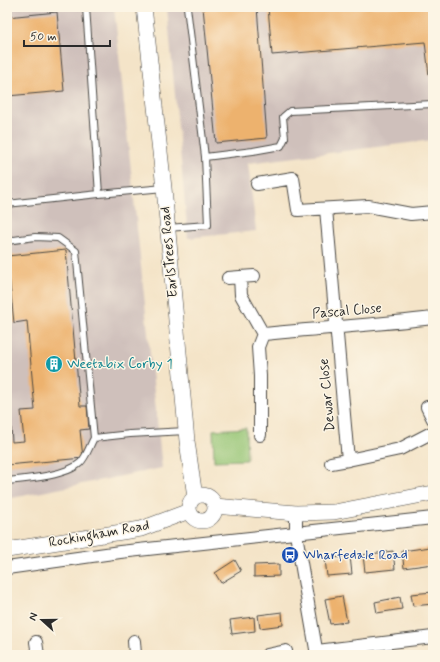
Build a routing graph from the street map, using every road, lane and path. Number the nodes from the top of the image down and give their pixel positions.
1 (86, 7) edge
2 (144, 7) edge
3 (187, 7) edge
4 (433, 104) edge
5 (205, 157) junction
6 (257, 184) dead end
7 (164, 188) junction
8 (98, 194) junction
9 (7, 204) edge
10 (326, 209) junction
11 (433, 212) edge
12 (167, 228) junction
13 (7, 241) edge
14 (254, 276) dead end
15 (433, 318) edge
16 (337, 326) junction
17 (263, 334) junction
18 (427, 407) dead end
19 (433, 419) edge
20 (186, 430) junction
21 (433, 432) edge
22 (260, 435) dead end
23 (94, 438) junction
24 (348, 460) junction
25 (331, 463) dead end
26 (7, 481) edge
27 (433, 492) edge
28 (195, 497) junction
29 (215, 506) junction
30 (189, 511) junction
31 (296, 513) junction
32 (433, 518) edge
33 (296, 534) junction
34 (7, 550) edge
35 (7, 568) edge
36 (433, 637) edge
37 (134, 641) dead end
38 (36, 642) dead end
39 (286, 651) dead end
40 (317, 653) edge
41 (38, 655) edge
42 (135, 655) edge
43 (267, 655) edge

1 - 8 lane
2 - 7 street, EarlsTrees Road
3 - 5 lane
4 - 5 lane
5 - 12 lane
6 - 10 street
7 - 8 lane
7 - 12 street, EarlsTrees Road
8 - 9 lane
10 - 11 street
10 - 16 street, Dewar Close
12 - 20 street, EarlsTrees Road
13 - 23 lane
14 - 17 street
15 - 16 street, Pascal Close
16 - 17 street, Pascal Close
16 - 24 street, Dewar Close
17 - 22 street
18 - 19 street
20 - 23 lane
20 - 28 street, EarlsTrees Road
21 - 24 street
23 - 26 lane
24 - 25 street
27 - 31 street
28 - 29 street
28 - 30 street
29 - 30 street
29 - 31 street
30 - 34 street, Rockingham Road
31 - 33 street
32 - 33 street
33 - 35 street
33 - 40 street
36 - 40 street
37 - 42 street
38 - 41 street
39 - 43 street

